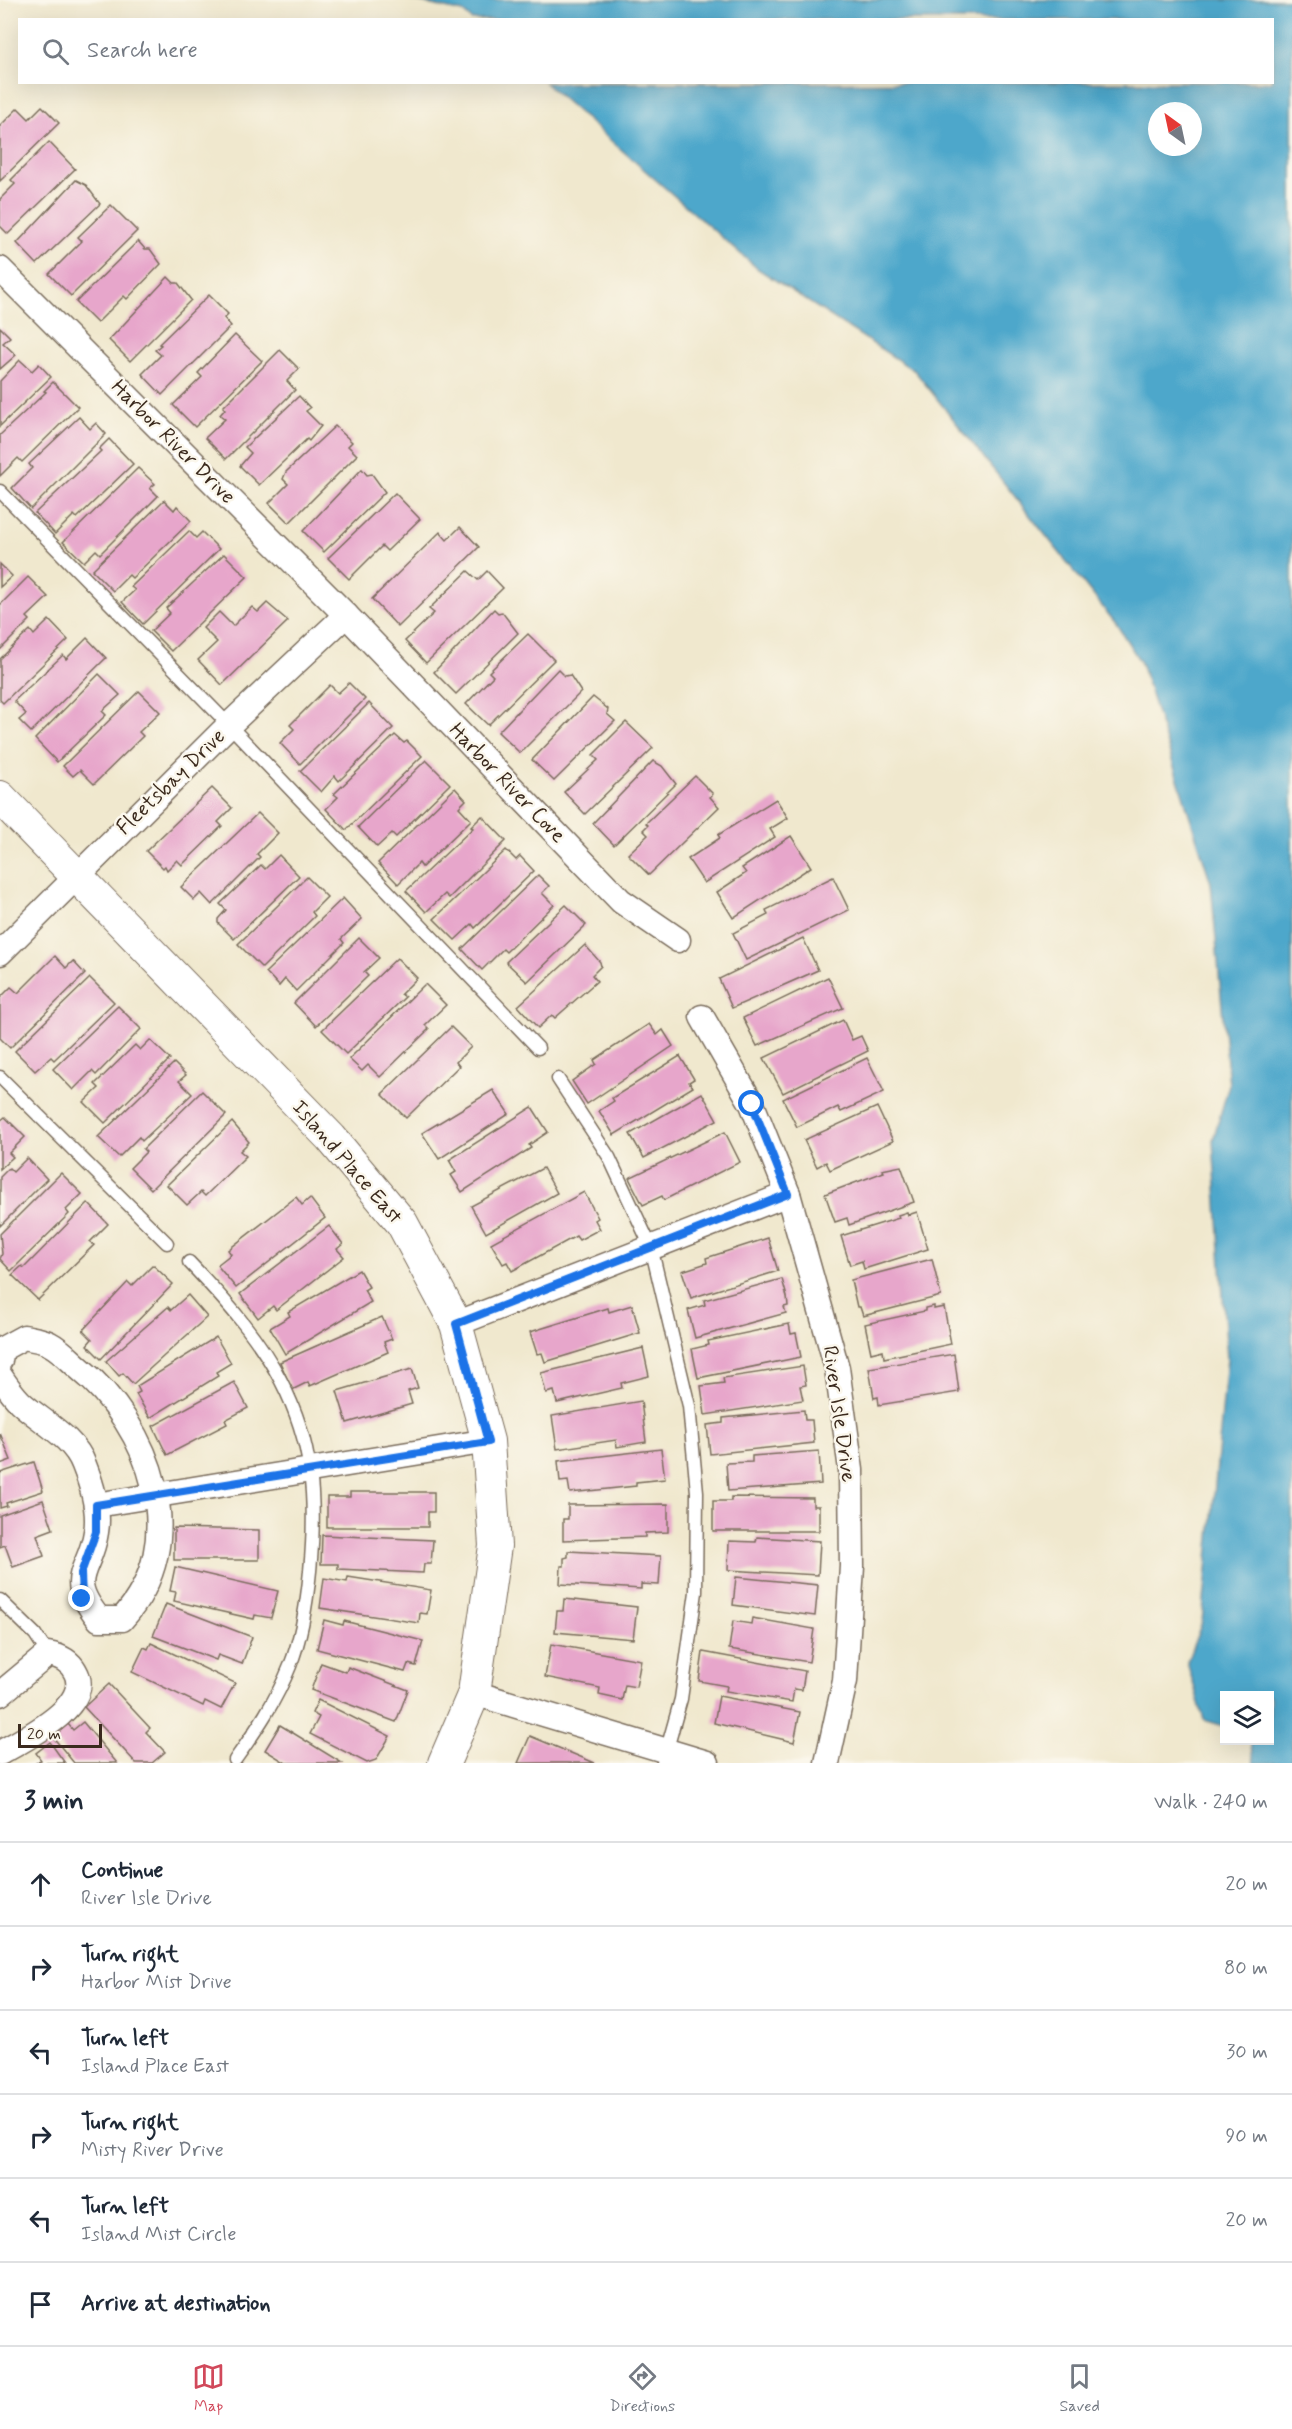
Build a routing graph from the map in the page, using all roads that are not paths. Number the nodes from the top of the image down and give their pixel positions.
1 (0, 269) edge
2 (0, 491) edge
3 (346, 615) junction
4 (229, 725) junction
5 (0, 797) edge
6 (77, 874) junction
7 (678, 940) dead end
8 (0, 953) edge
9 (702, 1017) dead end
10 (538, 1048) dead end
11 (0, 1077) edge
12 (558, 1079) dead end
13 (788, 1194) junction
14 (167, 1243) dead end
15 (651, 1247) junction
16 (189, 1262) dead end
17 (456, 1324) junction
18 (0, 1360) edge
19 (0, 1376) edge
20 (488, 1442) junction
21 (310, 1472) junction
22 (157, 1497) junction
23 (96, 1505) junction
24 (0, 1600) edge
25 (48, 1654) junction
26 (474, 1693) junction
27 (0, 1694) edge
28 (0, 1753) edge
29 (665, 1756) edge
30 (235, 1760) dead end
31 (444, 1763) edge
32 (707, 1763) edge
33 (827, 1763) edge

1 - 3 street, Harbor River Drive
2 - 4 lane
3 - 4 street, Fleetsbay Drive
3 - 7 street, Harbor River Cove
4 - 6 street, Fleetsbay Drive
4 - 10 lane
5 - 6 street, Island Place East
6 - 8 street, Fleetsbay Drive
6 - 17 street, Island Place East
9 - 13 street, River Isle Drive
11 - 14 lane
12 - 15 lane
13 - 15 street
13 - 33 street, River Isle Drive
15 - 17 street
15 - 29 lane
16 - 21 lane
17 - 20 street, Island Place East
18 - 22 street
19 - 23 street
20 - 21 street
20 - 26 street, Island Place East
21 - 22 street
21 - 30 lane
22 - 23 street
22 - 23 street
24 - 25 lane
25 - 27 street
25 - 28 street
26 - 29 street
26 - 31 street, Island Place East
29 - 32 street

